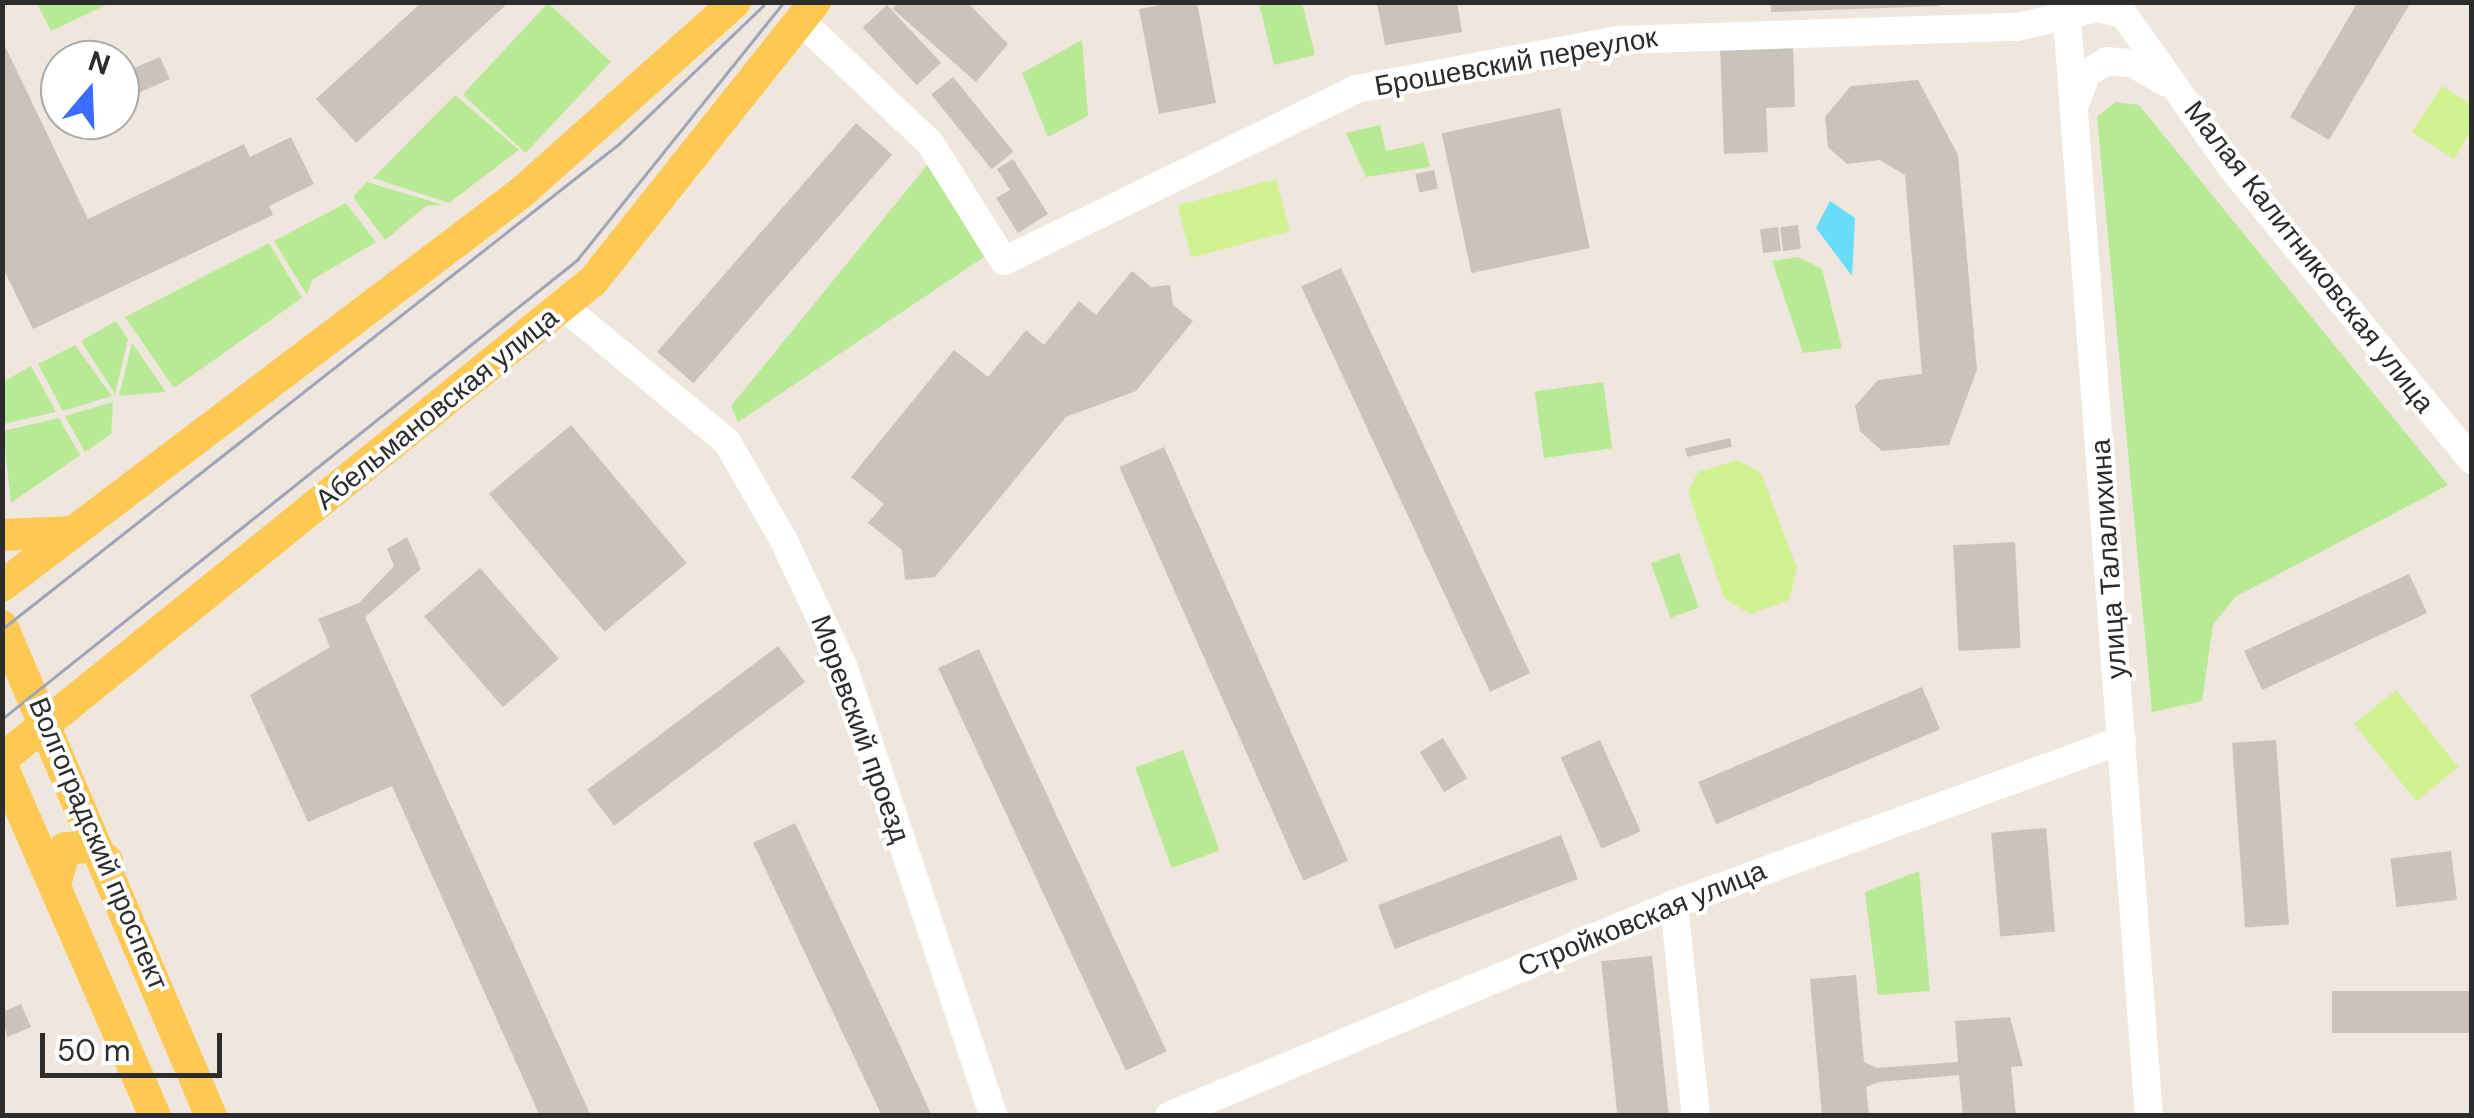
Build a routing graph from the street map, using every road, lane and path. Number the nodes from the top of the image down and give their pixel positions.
1 (734, 2) edge
2 (2119, 8) edge
3 (808, 12) edge
4 (2066, 12) edge
5 (2180, 92) junction
6 (2074, 104) junction
7 (564, 307) junction
8 (2472, 460) edge
9 (72, 532) junction
10 (2, 535) edge
11 (2, 586) edge
12 (2, 626) edge
13 (48, 722) junction
14 (2122, 740) junction
15 (2, 763) edge
16 (2, 814) edge
17 (38, 845) junction
18 (107, 861) junction
19 (54, 884) junction
20 (1674, 904) junction
21 (155, 1116) edge
22 (211, 1116) edge
23 (994, 1116) edge
24 (1169, 1116) edge
25 (1696, 1116) edge
26 (2149, 1116) edge

1 - 9 main road
2 - 4 street, Брошевский переулок
2 - 5 street, Малая Калитниковская улица
3 - 4 street, Брошевский переулок
3 - 7 main road, Абельмановская улица
4 - 6 street, улица Талалихина
5 - 6 street
5 - 8 street, Малая Калитниковская улица
6 - 14 street, улица Талалихина
7 - 13 main road, Абельмановская улица
7 - 23 street, Моревский проезд
9 - 10 main road
9 - 11 main road
12 - 13 main road, Волгоградский проспект
13 - 15 main road, Абельмановская улица
13 - 18 main road, Волгоградский проспект
14 - 20 street, Стройковская улица
14 - 26 street, улица Талалихина
15 - 17 main road, Волгоградский проспект
16 - 17 main road
17 - 19 main road, Волгоградский проспект
18 - 19 main road
18 - 22 main road, Волгоградский проспект
19 - 21 main road, Волгоградский проспект
20 - 24 street, Стройковская улица
20 - 25 street

